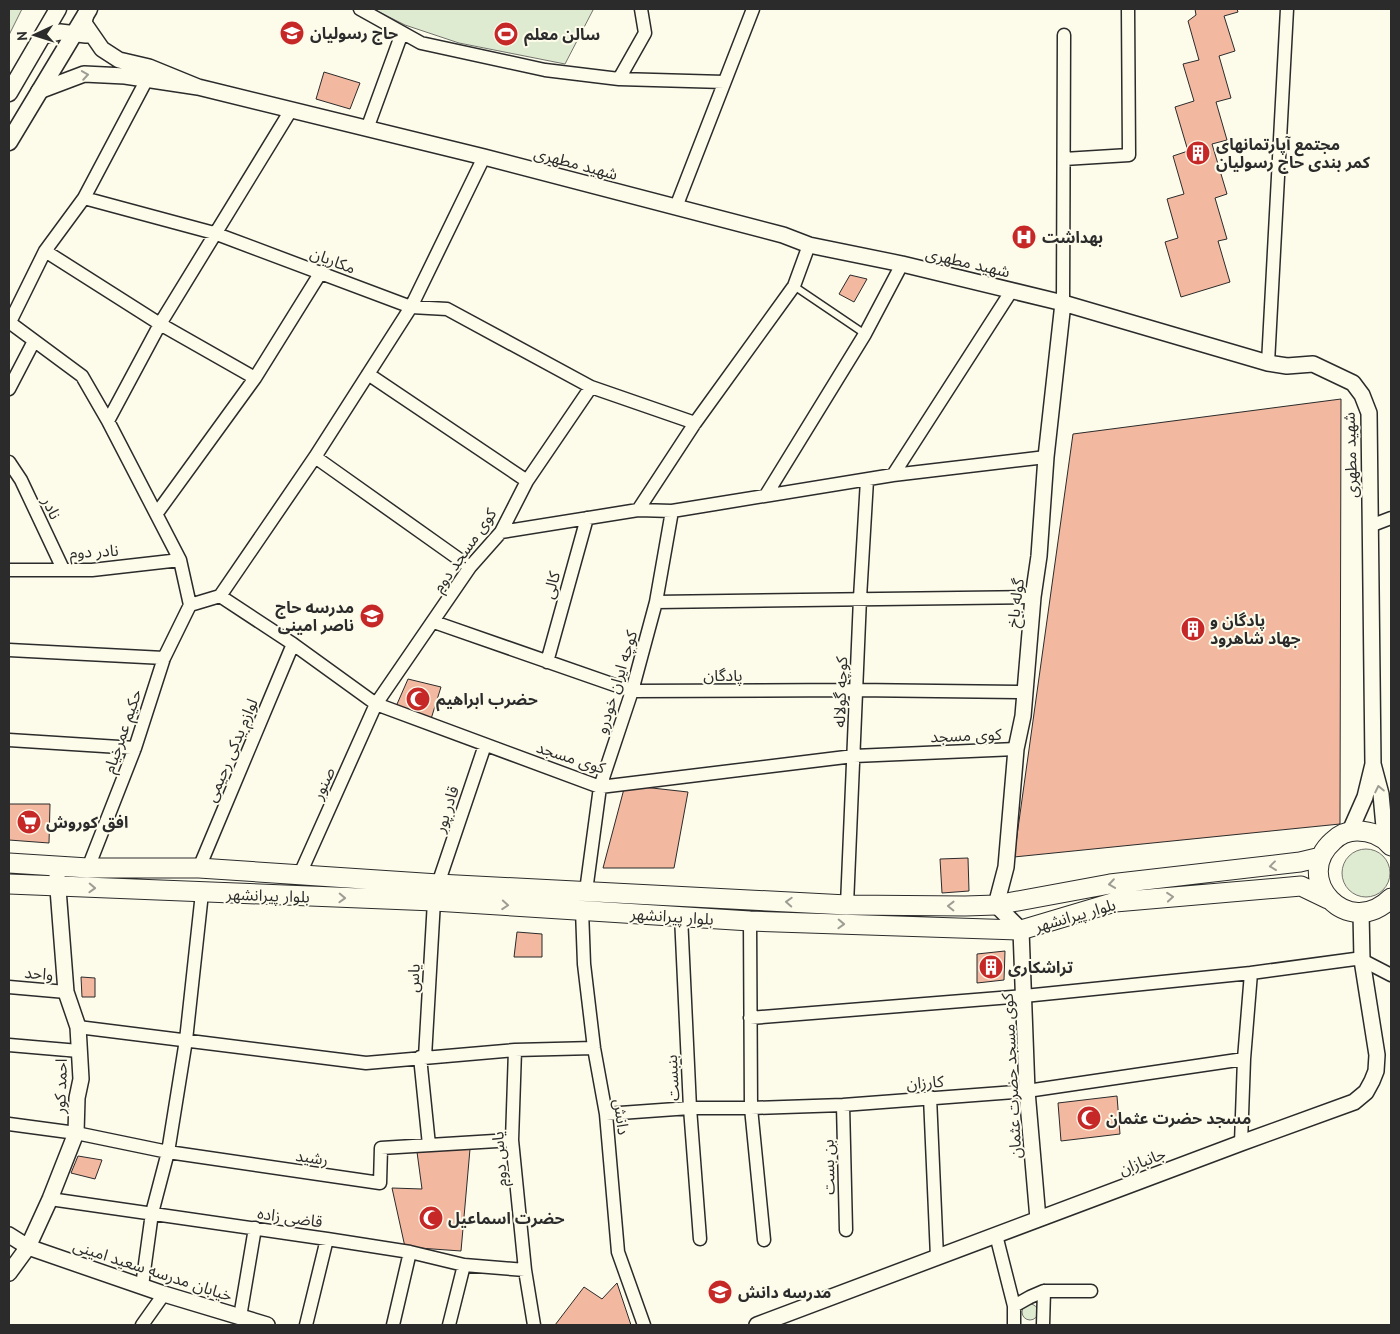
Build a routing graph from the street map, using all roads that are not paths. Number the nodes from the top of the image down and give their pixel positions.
1 (58, 9) edge
2 (360, 9) edge
3 (641, 9) edge
4 (753, 9) edge
5 (1128, 9) edge
6 (1287, 9) edge
7 (88, 11) edge
8 (402, 32) junction
9 (74, 33) junction
10 (1064, 35) dead end
11 (42, 36) junction
12 (102, 50) junction
13 (147, 79) junction
14 (619, 80) junction
15 (724, 82) junction
16 (13, 86) edge
17 (198, 87) junction
18 (39, 91) junction
19 (291, 110) junction
20 (367, 130) junction
21 (9, 142) edge
22 (484, 157) junction
23 (1064, 159) junction
24 (84, 198) junction
25 (676, 208) junction
26 (214, 233) junction
27 (809, 245) junction
28 (46, 251) junction
29 (902, 264) junction
30 (321, 272) junction
31 (794, 286) junction
32 (1012, 290) junction
33 (1063, 303) junction
34 (411, 307) junction
35 (9, 322) edge
36 (160, 324) junction
37 (865, 334) junction
38 (34, 341) junction
39 (1268, 363) junction
40 (368, 374) junction
41 (255, 378) junction
42 (591, 388) junction
43 (9, 389) edge
44 (108, 421) junction
45 (695, 423) junction
46 (315, 457) junction
47 (1046, 457) junction
48 (9, 462) edge
49 (893, 475) junction
50 (867, 480) junction
51 (527, 481) junction
52 (766, 495) junction
53 (638, 510) junction
54 (672, 511) junction
55 (157, 513) junction
56 (587, 518) junction
57 (1391, 518) edge
58 (1370, 526) junction
59 (501, 532) junction
60 (180, 560) junction
61 (470, 567) junction
62 (63, 569) junction
63 (9, 570) edge
64 (220, 596) junction
65 (1033, 597) junction
66 (860, 598) junction
67 (656, 602) junction
68 (190, 605) junction
69 (434, 622) junction
70 (293, 644) junction
71 (9, 650) edge
72 (164, 658) junction
73 (547, 662) junction
74 (856, 690) junction
75 (632, 691) junction
76 (1024, 692) junction
77 (376, 704) junction
78 (9, 740) edge
79 (485, 745) junction
80 (135, 748) junction
81 (1016, 749) junction
82 (854, 756) junction
83 (1373, 764) junction
84 (600, 787) junction
85 (1350, 831) junction
86 (1389, 842) edge
87 (1321, 857) junction
88 (9, 863) edge
89 (57, 866) junction
90 (88, 868) junction
91 (199, 868) junction
92 (300, 874) junction
93 (9, 884) edge
94 (58, 887) junction
95 (586, 891) junction
96 (202, 893) junction
97 (436, 893) junction
98 (1391, 898) edge
99 (1328, 899) junction
100 (847, 905) junction
101 (996, 905) junction
102 (582, 910) junction
103 (1361, 912) junction
104 (681, 916) junction
105 (750, 921) junction
106 (1020, 930) junction
107 (1362, 960) junction
108 (1251, 972) junction
109 (1391, 975) edge
110 (9, 987) edge
111 (66, 992) junction
112 (1024, 996) junction
113 (750, 1018) junction
114 (78, 1027) junction
115 (186, 1040) junction
116 (9, 1045) edge
117 (594, 1048) junction
118 (515, 1050) junction
119 (79, 1051) junction
120 (422, 1057) junction
121 (1244, 1059) junction
122 (1027, 1091) junction
123 (930, 1097) junction
124 (843, 1105) junction
125 (690, 1108) junction
126 (751, 1108) junction
127 (606, 1114) junction
128 (9, 1124) edge
129 (76, 1133) junction
130 (512, 1140) junction
131 (1241, 1143) junction
132 (429, 1145) junction
133 (168, 1152) junction
134 (50, 1199) junction
135 (152, 1213) junction
136 (1038, 1219) junction
137 (255, 1228) junction
138 (846, 1230) dead end
139 (9, 1235) edge
140 (996, 1235) junction
141 (327, 1239) junction
142 (700, 1239) dead end
143 (764, 1240) dead end
144 (28, 1248) junction
145 (410, 1252) junction
146 (937, 1257) junction
147 (464, 1265) junction
148 (525, 1270) junction
149 (9, 1273) edge
150 (142, 1286) junction
151 (1092, 1290) dead end
152 (1044, 1291) junction
153 (164, 1294) junction
154 (1014, 1306) junction
155 (253, 1322) edge
156 (142, 1325) edge
157 (306, 1325) edge
158 (393, 1325) edge
159 (449, 1325) edge
160 (534, 1325) edge
161 (644, 1325) edge
162 (756, 1325) edge
163 (1014, 1325) edge
164 (1042, 1325) edge

1 - 11 main road
2 - 8 street
3 - 14 street
4 - 15 street
5 - 23 street
6 - 39 street
7 - 9 main road
7 - 12 street
8 - 14 street
8 - 20 street
9 - 11 street
9 - 12 street
9 - 18 main road
10 - 23 street
11 - 16 main road
12 - 17 street
13 - 17 street
18 -> 13 street
13 - 24 street
14 - 15 street
15 - 25 street
16 - 18 main road
17 - 19 street, شهید مطهری
18 - 21 main road
19 - 20 street, شهید مطهری
19 - 26 street
20 - 22 street, شهید مطهری
22 - 25 street, شهید مطهری
22 - 34 street
23 - 33 street
24 - 26 street, مکاریان
24 - 28 street
25 - 27 street, شهید مطهری
26 - 30 street, مکاریان
26 - 36 street
27 - 29 street, شهید مطهری
27 - 31 street
28 - 35 street
28 - 36 street
29 - 32 street, شهید مطهری
29 - 37 street
30 - 34 street, مکاریان
30 - 41 street
31 - 37 lane
31 - 45 street
32 - 33 street, شهید مطهری
32 - 49 street
33 - 39 street, شهید مطهری
33 - 47 street, گوله باخ
34 - 40 street
34 - 42 street, مکاریان
35 - 38 street
36 - 41 street
36 - 44 street
37 - 52 street
38 - 43 street
38 - 44 street
39 - 58 street, شهید مطهری
40 - 46 street
40 - 51 street
41 - 55 street
42 - 45 street, مکاریان
42 - 51 street, کوی مسجد دوم
44 - 55 street
45 - 53 street
46 - 61 street
46 - 64 street
47 - 49 street
47 - 65 street, گوله باخ
48 - 62 street, نادر
49 - 50 street
50 - 52 street
50 - 66 street, کوچه گولاله
51 - 59 street, کوی مسجد دوم
52 - 54 street
53 - 54 street
53 - 56 street
54 - 67 street, کوچه ایران خودرو
55 - 60 street
56 - 59 street
56 - 73 street, کالی
57 - 58 street
58 - 83 street, شهید مطهری
59 - 61 street, کوی مسجد دوم
60 - 62 street, نادر دوم
60 - 68 street
61 - 69 street, کوی مسجد دوم
62 - 63 street, نادر دوم
64 - 68 street
64 - 70 street, کوی مسجد
65 - 66 street
65 - 76 street, گوله باخ
66 - 67 street
66 - 74 street, کوچه گولاله
67 - 75 street, کوچه ایران خودرو
68 - 72 street, حکیم عمرخیام
69 - 73 street, پادگان
69 - 77 street, کوی مسجد دوم
70 - 77 street, کوی مسجد
70 - 91 street, لوازم یدکی رحیمی
71 - 72 street
72 - 80 street, حکیم عمرخیام
73 - 75 street, پادگان
74 - 75 street, پادگان
74 - 76 street, پادگان
74 - 82 street, کوچه گولاله
75 - 84 street, کوچه ایران خودرو
76 - 81 street, گوله باخ
77 - 79 street, کوی مسجد
77 - 92 street, صنور
78 - 80 street
79 - 84 street, کوی مسجد
79 - 97 street, قادر پور
80 - 90 street, حکیم عمرخیام
81 - 82 street, کوی مسجد
81 - 101 street, گوله باخ
82 - 84 street, کوی مسجد
82 - 100 street, کوچه گولاله
83 - 85 street
86 -> 83 street
84 - 95 street, کوچه ایران خودرو
85 - 86 main road
85 - 87 main road
87 - 99 main road
87 -> 101 main road, بلوار پیرانشهر
88 - 89 main road, بلوار پیرانشهر
89 - 90 main road, بلوار پیرانشهر
89 - 94 street, احمد کور
90 - 91 main road, بلوار پیرانشهر
91 - 92 main road, بلوار پیرانشهر
92 - 97 main road, بلوار پیرانشهر
93 - 94 main road, بلوار پیرانشهر
94 -> 96 main road, بلوار پیرانشهر
94 - 111 street, احمد کور
95 - 97 main road, بلوار پیرانشهر
100 -> 95 main road, بلوار پیرانشهر
96 -> 97 main road, بلوار پیرانشهر
96 - 115 street
97 -> 102 main road, بلوار پیرانشهر
97 - 120 street, یاس
98 - 103 main road
99 - 103 main road, بلوار پیرانشهر
106 -> 99 main road, بلوار پیرانشهر
101 -> 100 main road, بلوار پیرانشهر
101 - 106 street
102 - 104 main road, بلوار پیرانشهر
102 - 117 street, دانش
103 - 107 street, جانبازان
104 - 105 main road, بلوار پیرانشهر
104 - 125 street, بنبست
105 -> 106 main road, بلوار پیرانشهر
105 - 113 street
106 - 112 street, کوی مسجد حضرت عثمان
107 - 108 street
107 - 109 street
107 - 131 street, جانبازان
108 - 112 street
108 - 121 street
110 - 111 street, واحد
111 - 114 street, احمد کور
112 - 113 street
112 - 122 street, کوی مسجد حضرت عثمان
113 - 126 street
114 - 115 street
114 - 119 street, احمد کور
115 - 120 street
115 - 133 street
116 - 119 street
117 - 118 street
117 - 127 street, دانش
118 - 120 street
118 - 130 street, یاس دوم
119 - 129 street, احمد کور
120 - 132 street, یاس
121 - 122 street, کارزان
121 - 131 street
122 - 123 street, کارزان
122 - 136 street, کوی مسجد حضرت عثمان
123 - 124 street, کارزان
123 - 146 street
124 - 126 street, کارزان
124 - 138 street, بن بست
125 - 126 street, کارزان
125 - 127 street, کارزان
125 - 142 street, بنبست
126 - 143 street
127 - 161 street, دانش
128 - 129 street, رشید
129 - 133 street, رشید
129 - 134 street, احمد کور
130 - 132 street, رشید
130 - 148 street, یاس دوم
131 - 136 street, جانبازان
132 - 133 street, رشید
133 - 135 street
134 - 135 street, قاضی زاده
134 - 144 street, احمد کور
135 - 137 street, قاضی زاده
135 - 150 street
136 - 140 street, جانبازان
137 - 141 street, قاضی زاده
137 - 155 street
139 - 144 street, خیابان مدرسه سعید امینی
140 - 146 street, جانبازان
140 - 154 street
141 - 145 street, قاضی زاده
141 - 157 street
144 - 149 street, احمد کور
144 - 150 street, خیابان مدرسه سعید امینی
145 - 147 street, قاضی زاده
145 - 158 street
146 - 162 street, جانبازان
147 - 148 street, قاضی زاده
147 - 159 street
148 - 160 street, یاس دوم
150 - 153 street, خیابان مدرسه سعید امینی
151 - 152 street
152 - 154 street
152 - 164 street
153 - 155 street, خیابان مدرسه سعید امینی
153 - 156 street
154 - 163 street

